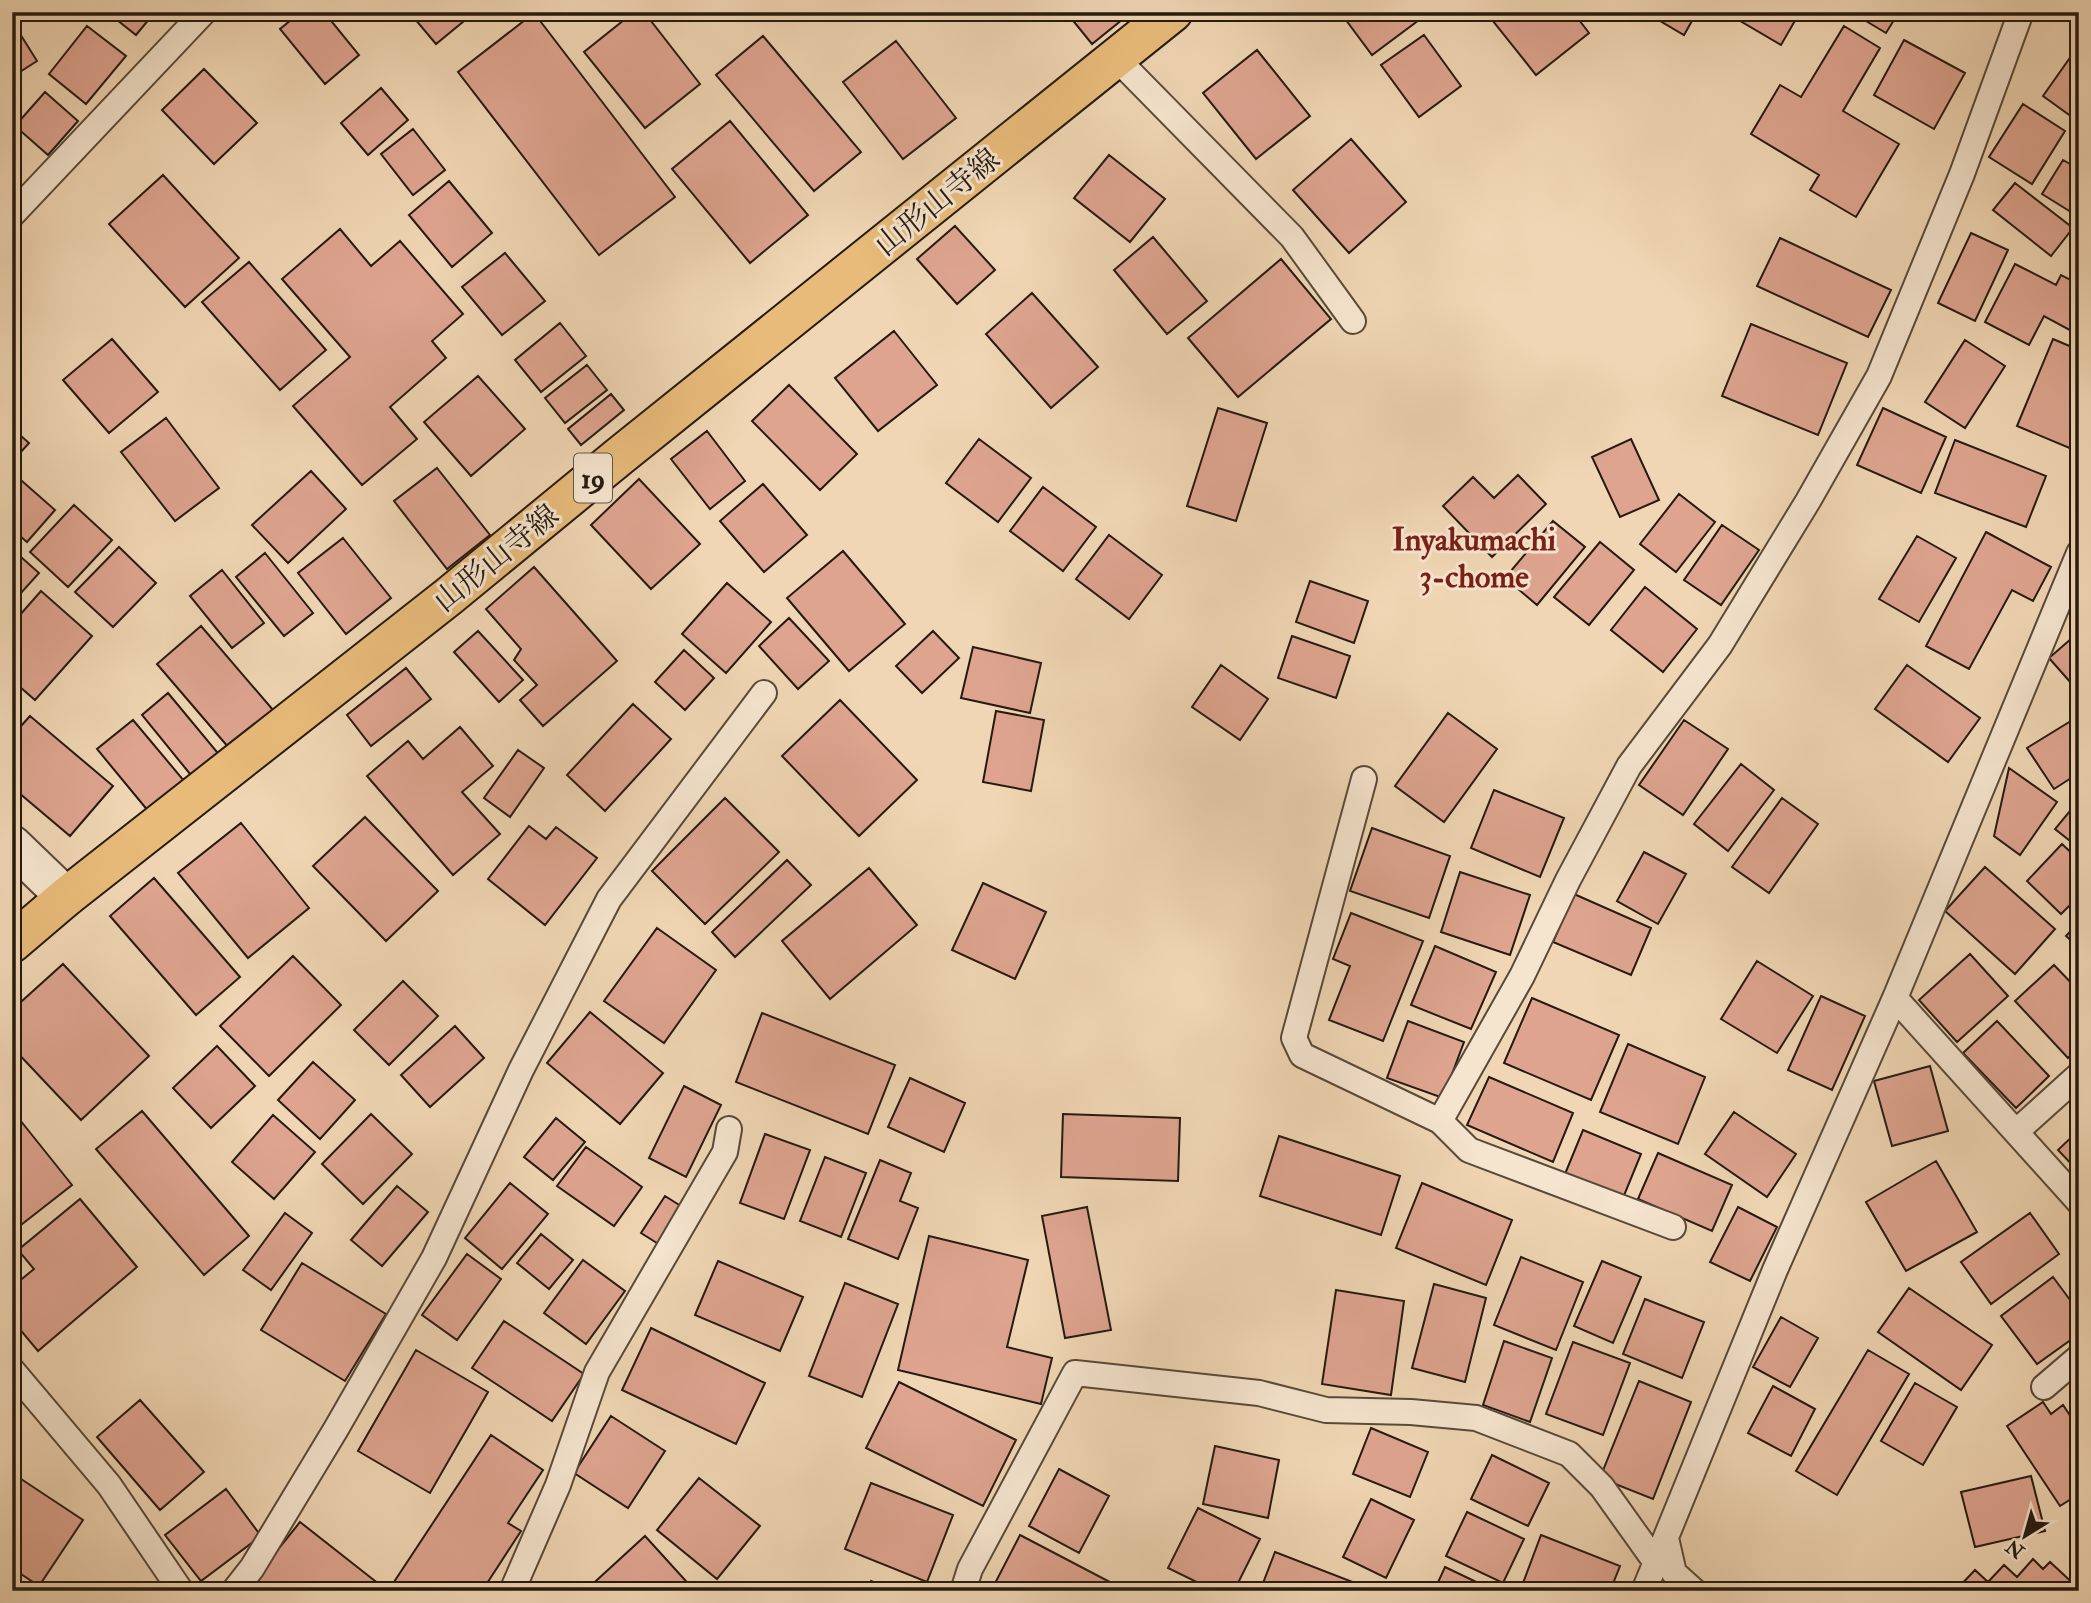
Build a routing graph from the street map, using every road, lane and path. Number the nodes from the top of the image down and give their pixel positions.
1 (204, 12) edge
2 (1173, 12) edge
3 (2021, 12) edge
4 (1116, 58) junction
5 (12, 215) edge
6 (1353, 321) dead end
7 (2079, 553) edge
8 (764, 693) dead end
9 (1364, 779) dead end
10 (12, 845) edge
11 (66, 898) junction
12 (12, 943) edge
13 (1895, 998) junction
14 (2079, 1075) edge
15 (1440, 1121) junction
16 (729, 1129) dead end
17 (2017, 1130) junction
18 (2079, 1202) edge
19 (1673, 1227) dead end
20 (2079, 1357) edge
21 (12, 1370) edge
22 (2044, 1387) dead end
23 (1666, 1537) junction
24 (1657, 1564) junction
25 (181, 1591) edge
26 (234, 1591) edge
27 (512, 1591) edge
28 (963, 1591) edge
29 (1644, 1591) edge
30 (1693, 1591) edge

1 - 5 lane
2 - 4 main road, 山形山寺線 / 19
3 - 15 lane
4 - 6 lane
4 - 11 main road, 山形山寺線 / 19
7 - 13 lane
8 - 26 lane
9 - 15 lane
10 - 11 street
11 - 12 main road, 山形山寺線 / 19
13 - 17 lane
13 - 23 lane
14 - 17 lane
15 - 19 lane
16 - 27 lane
17 - 18 lane
20 - 22 lane
21 - 25 lane
23 - 24 lane
23 - 30 lane
24 - 28 lane
24 - 29 lane

